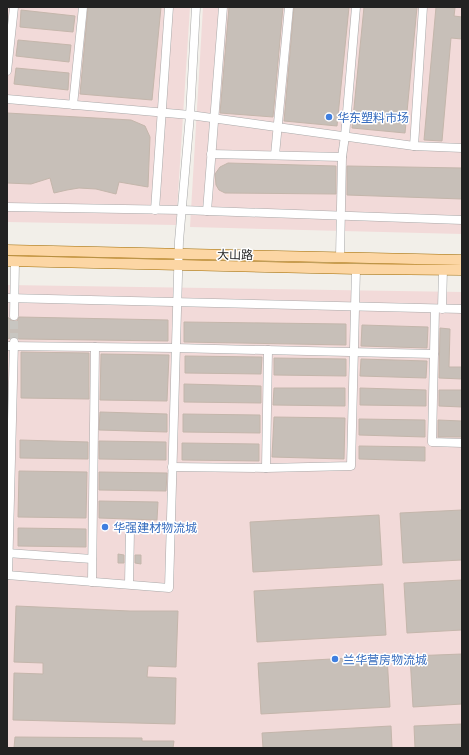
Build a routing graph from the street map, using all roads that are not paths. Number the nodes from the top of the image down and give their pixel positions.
1 (14, 7) edge
2 (83, 7) edge
3 (169, 7) edge
4 (196, 7) edge
5 (223, 7) edge
6 (289, 7) edge
7 (356, 7) edge
8 (423, 7) edge
9 (7, 71) edge
10 (7, 99) edge
11 (73, 105) junction
12 (161, 113) junction
13 (190, 115) junction
14 (214, 118) junction
15 (278, 127) junction
16 (345, 136) junction
17 (414, 146) junction
18 (462, 148) edge
19 (211, 154) junction
20 (276, 155) junction
21 (342, 157) junction
22 (7, 207) edge
23 (155, 210) junction
24 (182, 210) junction
25 (207, 211) junction
26 (341, 216) junction
27 (462, 220) edge
28 (7, 250) edge
29 (179, 253) junction
30 (340, 257) junction
31 (462, 260) edge
32 (11, 261) edge
33 (179, 264) junction
34 (356, 269) junction
35 (443, 269) junction
36 (462, 270) edge
37 (11, 298) edge
38 (176, 302) junction
39 (355, 306) junction
40 (438, 309) junction
41 (462, 309) edge
42 (14, 316) tunnel mouth
43 (11, 344) edge
44 (95, 347) junction
45 (175, 348) junction
46 (268, 350) junction
47 (354, 352) junction
48 (434, 354) junction
49 (462, 443) edge
50 (172, 467) junction
51 (266, 468) junction
52 (130, 530) dead end
53 (8, 554) edge
54 (92, 559) junction
55 (8, 575) edge
56 (92, 582) junction
57 (129, 584) junction

1 - 9 street
2 - 11 street
3 - 12 street
4 - 13 street
5 - 14 street
6 - 15 street
7 - 16 street
8 - 17 street
10 - 11 street
11 - 12 street
12 - 13 street
12 - 23 street
13 - 14 street
13 - 24 street
14 - 15 street
14 - 19 street
15 - 16 street
15 - 20 street
16 - 17 street
16 - 21 street
17 - 18 street
19 - 20 street
19 - 25 street
20 - 21 street
21 - 26 street
22 - 23 street
23 - 24 street
24 - 25 street
24 - 29 street
25 - 26 street
26 - 27 street
26 - 30 street
28 - 29 main road, 大山路
29 - 30 main road, 大山路
29 - 33 street
30 - 31 main road, 大山路
32 - 33 main road, 大山路
32 - 37 street
33 - 34 main road, 大山路
33 - 38 street
34 - 35 main road, 大山路
34 - 39 street
35 - 36 main road, 大山路
35 - 40 street
37 - 38 street
37 - 42 street
38 - 39 street
38 - 45 street
39 - 40 street
39 - 47 street
40 - 41 street
40 - 48 street
43 - 44 street
43 - 53 street
44 - 45 street
44 - 54 street
45 - 46 street
45 - 50 street
46 - 47 street
46 - 51 street
47 - 48 street
47 - 51 street
48 - 49 street
50 - 51 street
50 - 57 street
52 - 57 street
53 - 54 street
53 - 55 street
54 - 56 street
55 - 56 street
56 - 57 street

